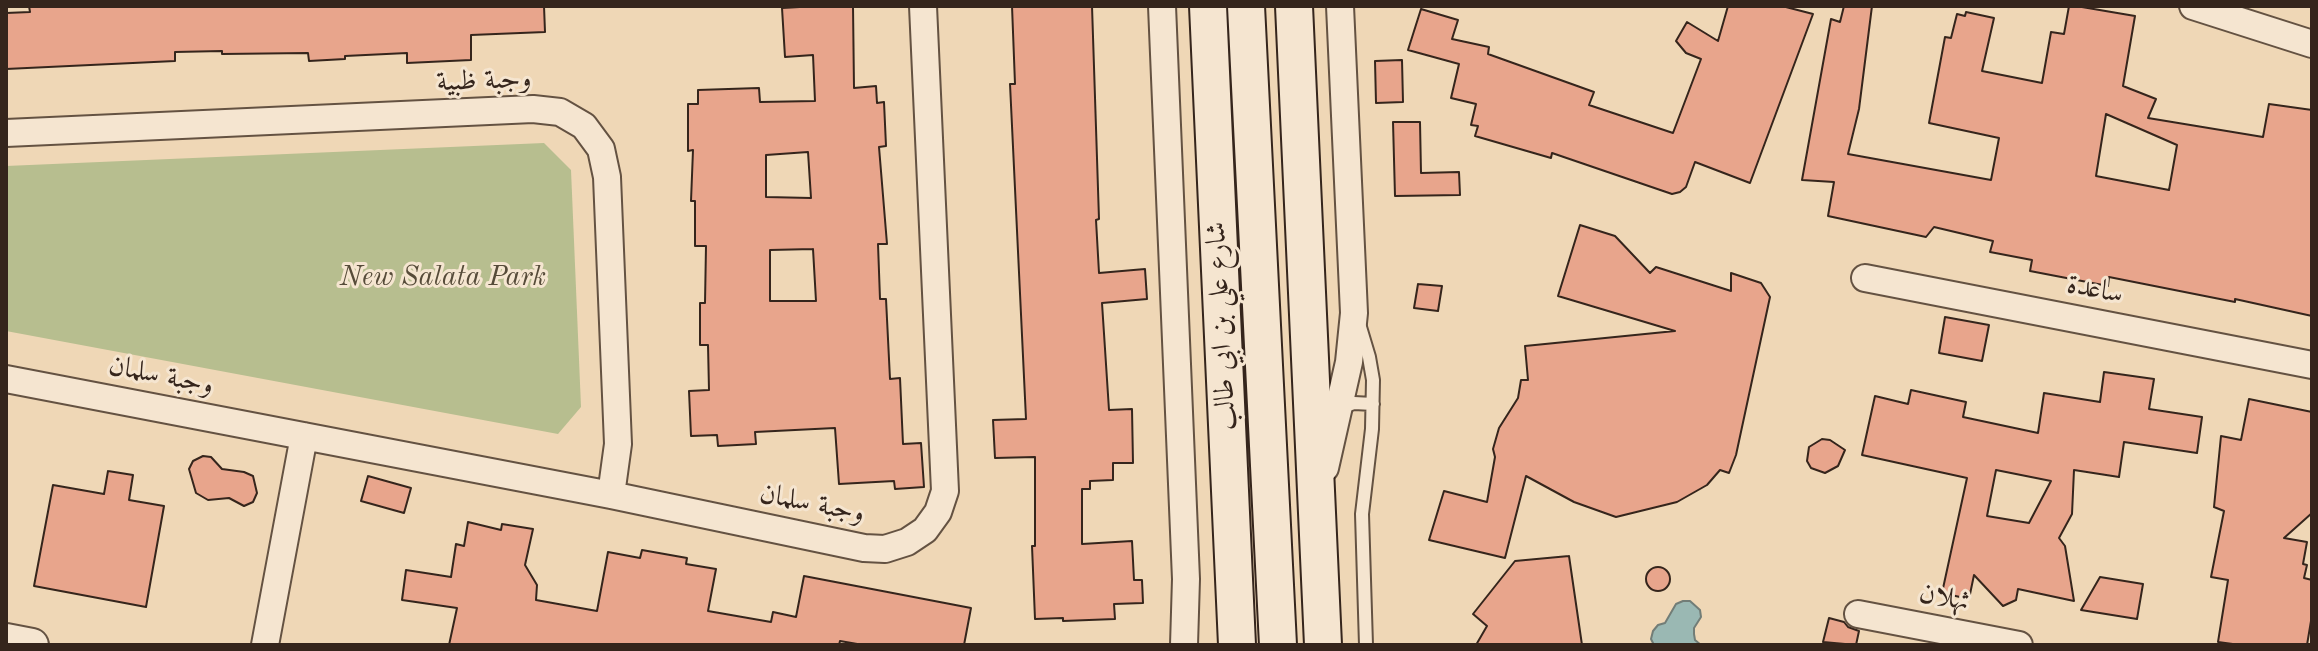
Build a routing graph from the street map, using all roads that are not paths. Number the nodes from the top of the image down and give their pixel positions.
1 (923, 6) edge
2 (1162, 6) edge
3 (1208, 6) edge
4 (1246, 6) edge
5 (1294, 6) edge
6 (1340, 6) edge
7 (2193, 6) edge
8 (2312, 44) edge
9 (6, 133) edge
10 (1865, 278) dead end
11 (1354, 313) junction
12 (2312, 365) edge
13 (6, 379) edge
14 (1373, 404) junction
15 (1337, 410) junction
16 (304, 436) junction
17 (611, 495) junction
18 (1317, 511) junction
19 (1858, 614) dead end
20 (6, 640) edge
21 (32, 645) edge
22 (265, 645) edge
23 (1184, 645) edge
24 (1237, 645) edge
25 (1278, 645) edge
26 (1323, 645) edge
27 (1366, 645) edge
28 (2019, 645) edge

1 - 17 street, وجبة سلمان
2 - 23 street, شارع علي بن ابي طالب
3 - 24 main road, شارع علي بن ابي طالب
4 - 25 main road
5 - 18 main road
6 - 11 street
7 - 8 street
9 - 17 street, وجبة ظبية
10 - 12 street, ساعدة
11 - 14 lane
11 - 15 street
13 - 16 street, وجبة سلمان
14 - 15 lane
14 - 27 lane
15 - 18 street
16 - 17 street, وجبة سلمان
16 - 22 street
18 - 26 main road
19 - 28 street, ثهلان
20 - 21 street

